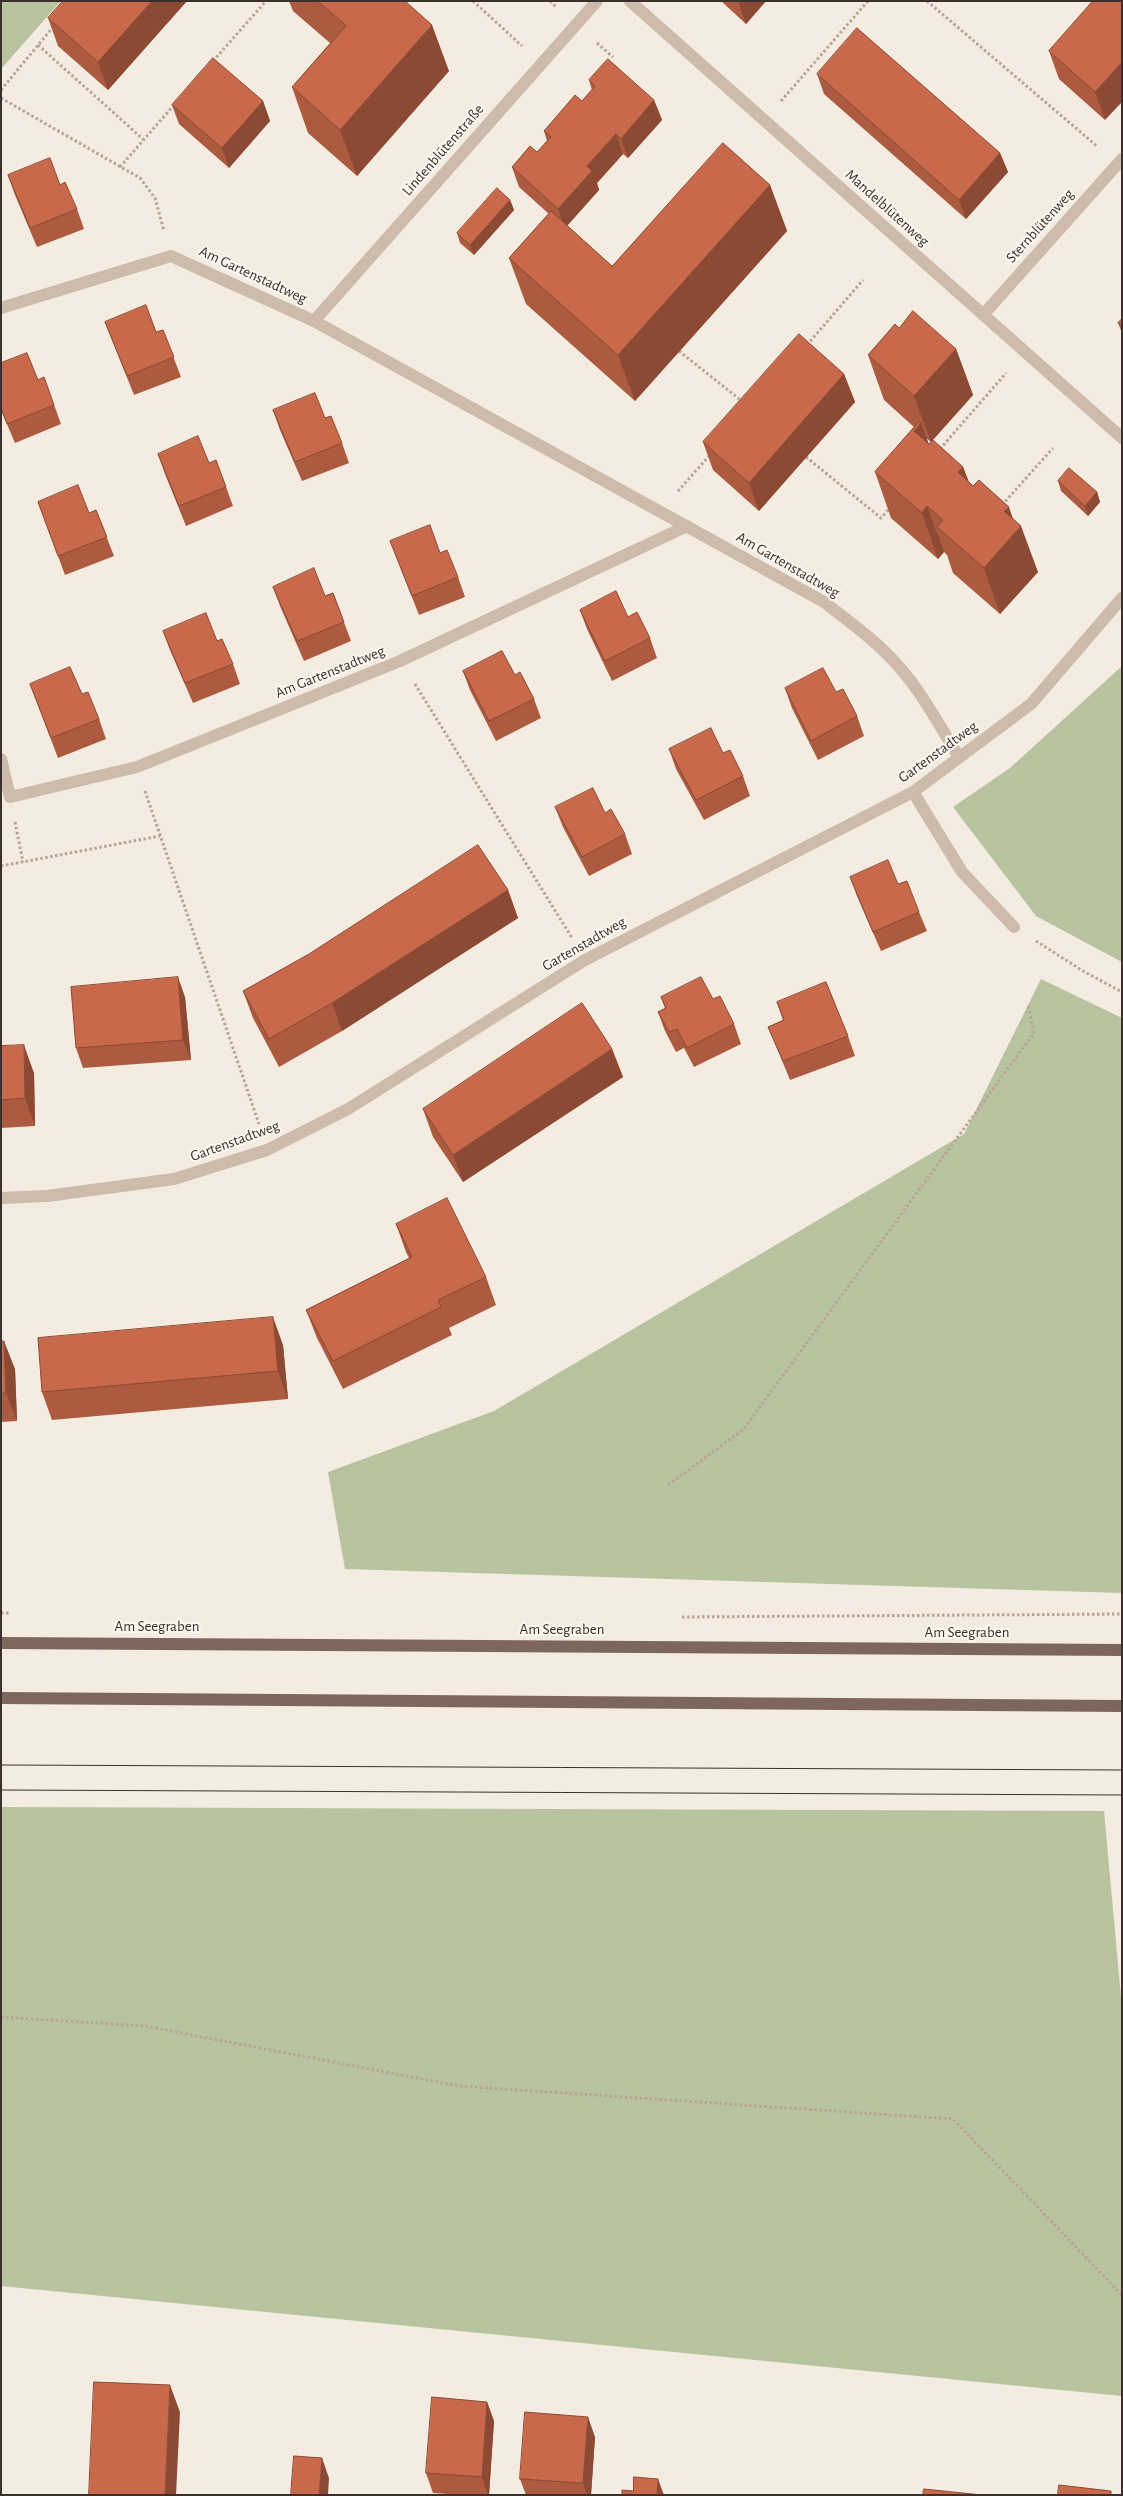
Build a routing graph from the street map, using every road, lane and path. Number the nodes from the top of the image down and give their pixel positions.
1 (266, 1) edge
2 (473, 1) edge
3 (597, 1) edge
4 (630, 1) edge
5 (868, 1) edge
6 (927, 1) edge
7 (56, 23) edge
8 (38, 46) junction
9 (541, 64) junction
10 (207, 68) edge
11 (1, 90) edge
12 (1, 98) edge
13 (181, 98) edge
14 (161, 120) junction
15 (764, 120) junction
16 (144, 140) junction
17 (1120, 161) edge
18 (120, 167) junction
19 (171, 256) junction
20 (863, 280) dead end
21 (1, 308) edge
22 (983, 315) junction
23 (314, 321) junction
24 (804, 348) edge
25 (679, 351) dead end
26 (1024, 352) junction
27 (751, 408) edge
28 (1122, 438) edge
29 (1053, 448) dead end
30 (939, 451) edge
31 (712, 453) edge
32 (806, 457) dead end
33 (894, 504) edge
34 (995, 511) edge
35 (660, 513) junction
36 (687, 526) junction
37 (1122, 598) edge
38 (400, 661) junction
39 (959, 757) junction
40 (1, 758) edge
41 (137, 767) junction
42 (913, 792) junction
43 (10, 797) junction
44 (160, 836) junction
45 (23, 862) junction
46 (1, 866) edge
47 (1014, 928) joint
48 (585, 960) junction
49 (1122, 992) edge
50 (1028, 1005) dead end
51 (267, 1150) junction
52 (1, 1198) edge
53 (668, 1485) dead end
54 (1, 1613) edge
55 (21, 1613) dead end
56 (1122, 1614) edge
57 (681, 1617) dead end
58 (1, 1643) edge
59 (1122, 1650) edge
60 (1, 1698) edge
61 (1122, 1706) edge
62 (1, 2017) edge
63 (1122, 2295) edge

1 - 10 path
2 - 9 path
3 - 9 street, Lindenblütenstraße
4 - 15 street, Mandelblütenweg
5 - 15 path
6 - 17 path
7 - 8 path
8 - 11 path
8 - 16 path
9 - 23 street, Lindenblütenstraße
12 - 18 path
13 - 14 path
14 - 16 path
14 - 18 path
15 - 22 street, Mandelblütenweg
16 - 18 path
17 - 22 street, Sternblütenweg
18 - 19 path
19 - 21 street
19 - 23 street, Am Gartenstadtweg
20 - 24 path
22 - 26 street, Mandelblütenweg
23 - 35 street, Am Gartenstadtweg
25 - 27 path
26 - 28 street, Mandelblütenweg
26 - 30 path
29 - 34 path
31 - 35 path
32 - 33 path
35 - 36 street, Am Gartenstadtweg
36 - 38 street, Am Gartenstadtweg
36 - 39 street, Am Gartenstadtweg
37 - 39 street, Gartenstadtweg
38 - 41 street, Am Gartenstadtweg
38 - 48 path
39 - 42 street, Gartenstadtweg
40 - 43 street
41 - 43 street, Am Gartenstadtweg
41 - 44 path
42 - 47 street
42 - 48 street, Gartenstadtweg
43 - 45 path
44 - 45 path
44 - 51 path
45 - 46 path
47 - 49 path
48 - 51 street, Gartenstadtweg
50 - 53 path
51 - 52 street, Gartenstadtweg
54 - 55 path
56 - 57 path
58 - 59 main road, Am Seegraben
60 - 61 main road
62 - 63 path

